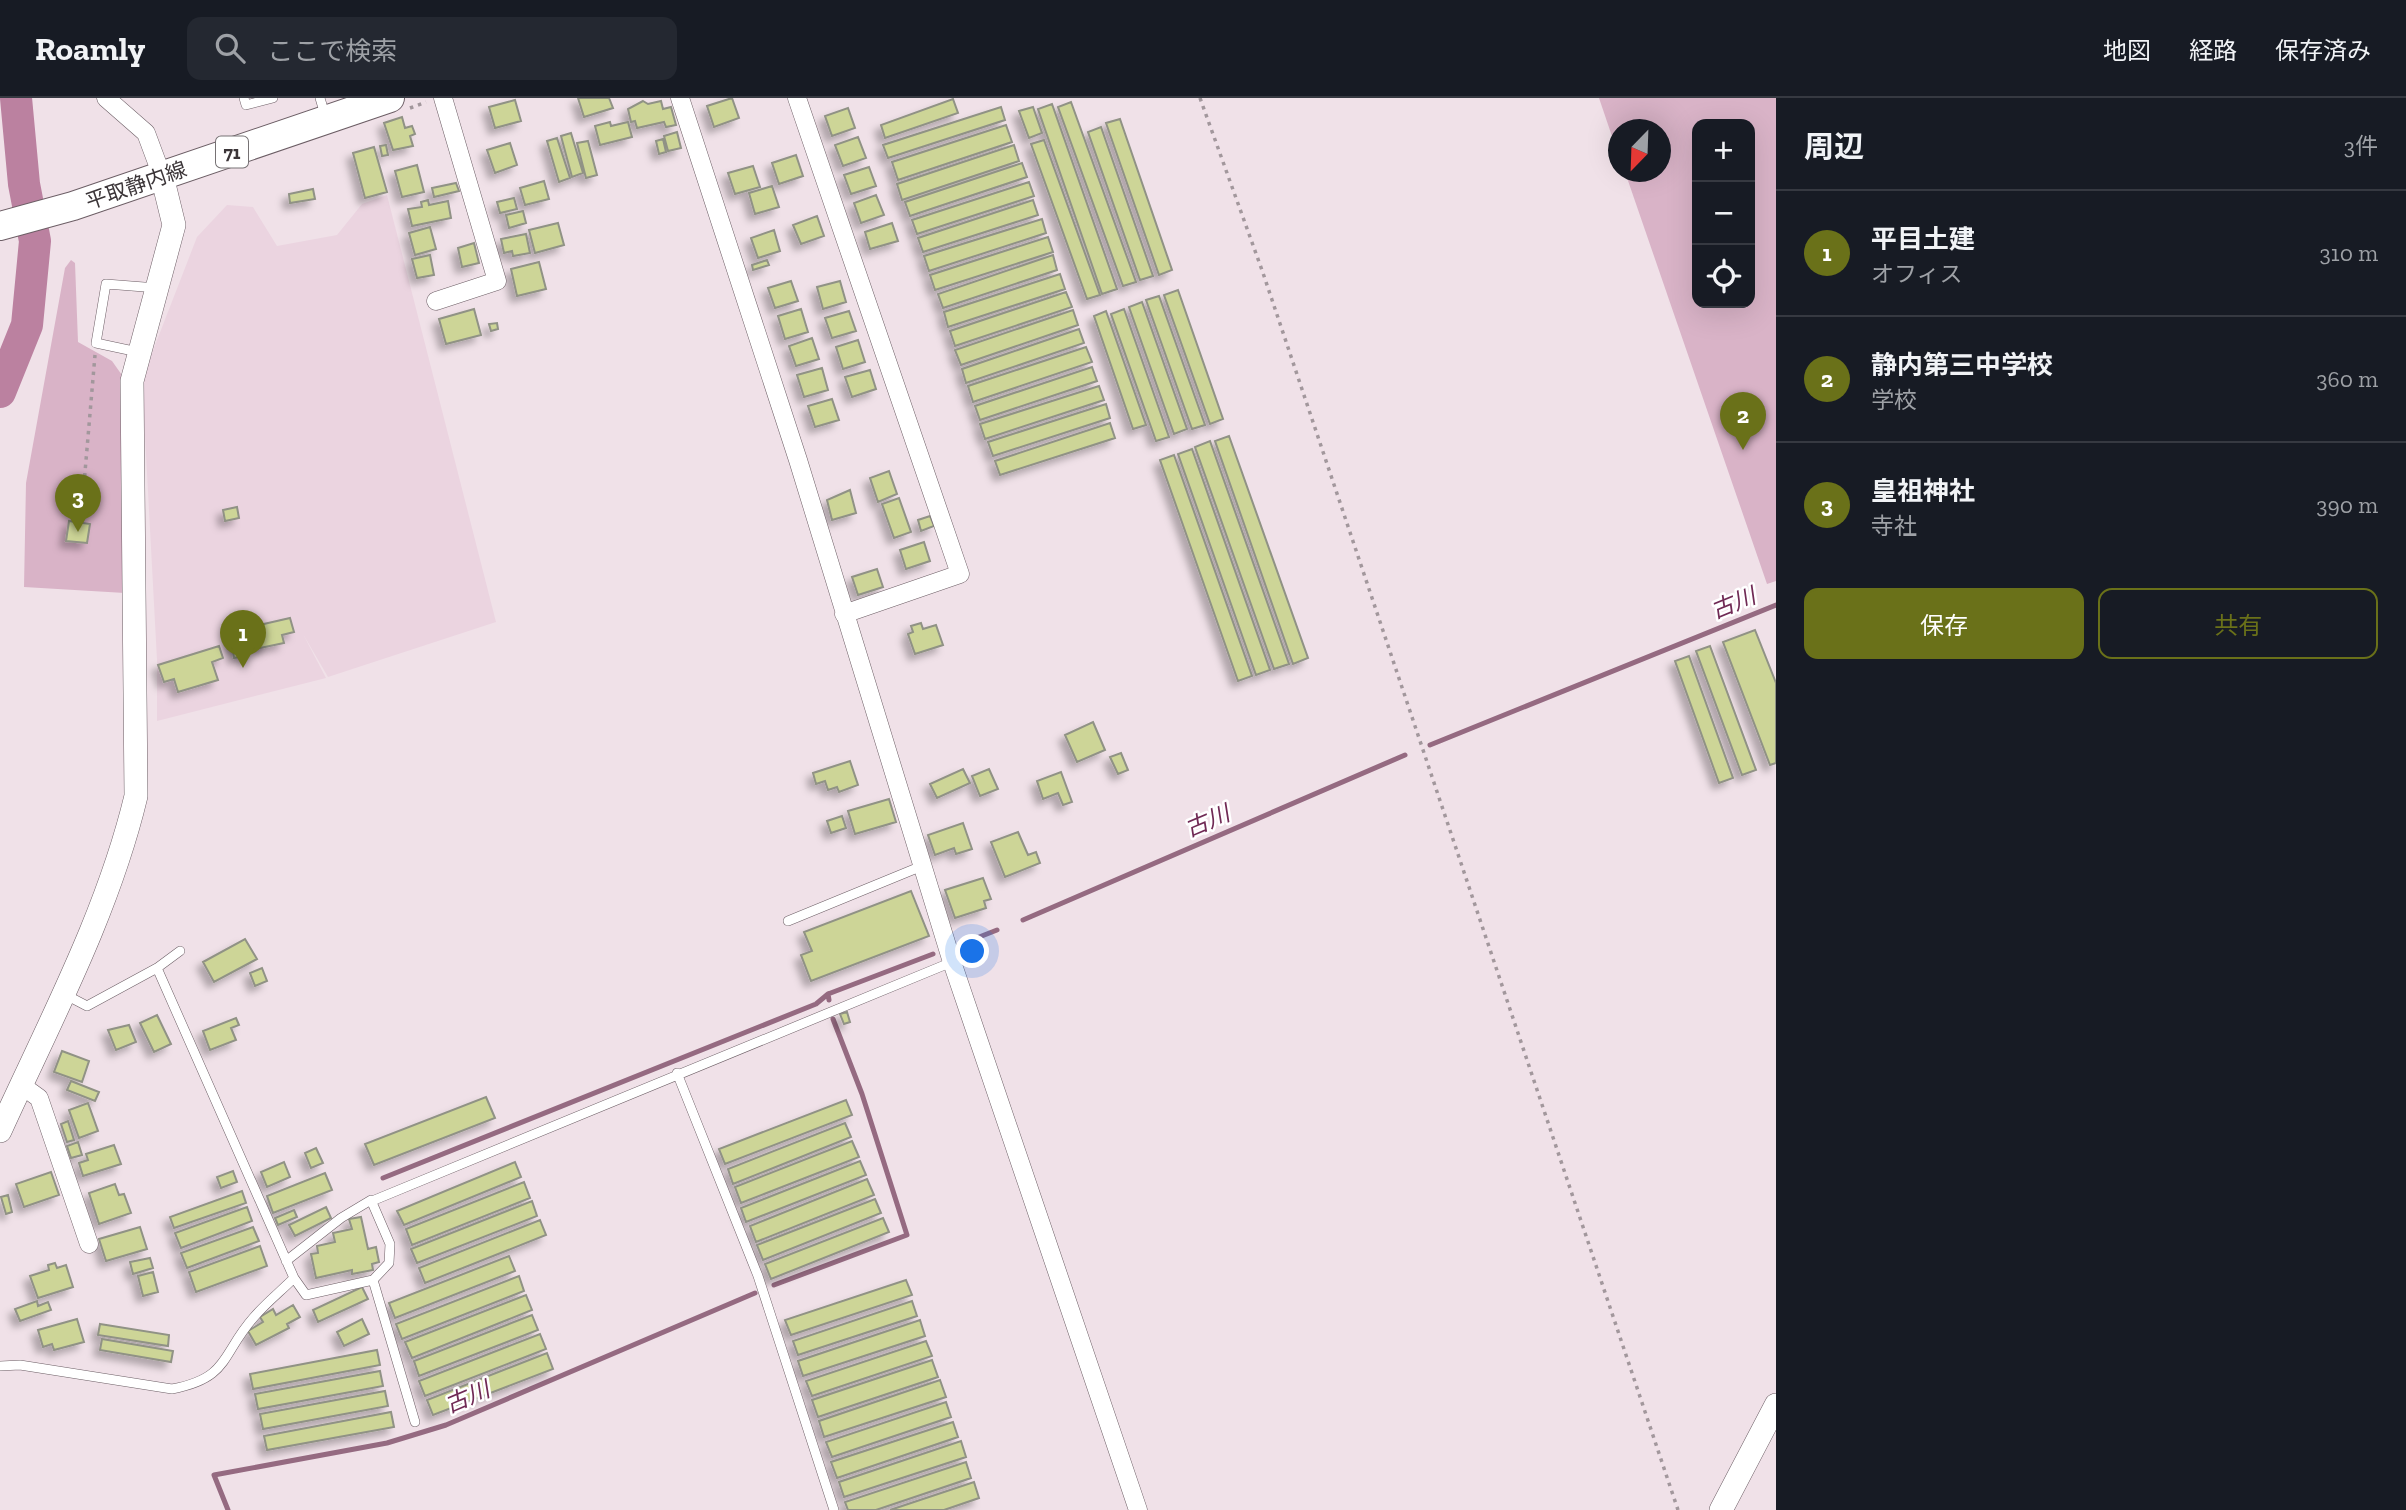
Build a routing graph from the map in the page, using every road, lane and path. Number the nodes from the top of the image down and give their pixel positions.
1 (106, 98) edge
2 (244, 98) edge
3 (273, 98) edge
4 (390, 98) edge
5 (443, 98) edge
6 (680, 98) edge
7 (797, 98) edge
8 (1200, 98) edge
9 (323, 109) edge
10 (162, 176) junction
11 (0, 226) edge
12 (159, 289) junction
13 (436, 301) dead end
14 (96, 343) junction
15 (140, 352) junction
16 (81, 519) dead end
17 (844, 614) junction
18 (922, 866) junction
19 (789, 921) dead end
20 (180, 951) dead end
21 (952, 962) junction
22 (157, 968) junction
23 (62, 993) junction
24 (677, 1073) junction
25 (21, 1085) junction
26 (0, 1131) edge
27 (372, 1201) junction
28 (89, 1244) dead end
29 (286, 1261) junction
30 (294, 1278) junction
31 (373, 1280) junction
32 (0, 1366) edge
33 (1776, 1405) edge
34 (415, 1422) dead end
35 (834, 1510) edge
36 (1138, 1510) edge
37 (1678, 1510) edge
38 (1721, 1510) edge

1 - 10 street
2 - 3 lane
4 - 9 main road, 平取静内線 / 71
5 - 13 street
6 - 17 street
7 - 17 street
8 - 37 path
9 - 10 main road, 平取静内線 / 71
10 - 11 main road, 平取静内線 / 71
10 - 12 street
12 - 14 lane
12 - 15 street
14 - 15 lane
14 - 16 path
15 - 23 street
17 - 18 street
18 - 19 lane
18 - 21 street
20 - 22 lane
21 - 24 lane
21 - 36 street
22 - 23 lane
22 - 29 lane
23 - 25 street
24 - 27 lane
24 - 35 lane
25 - 26 street
25 - 28 street
27 - 29 lane
27 - 31 lane
29 - 30 lane
30 - 31 lane
30 - 32 lane
31 - 34 lane
33 - 38 street

